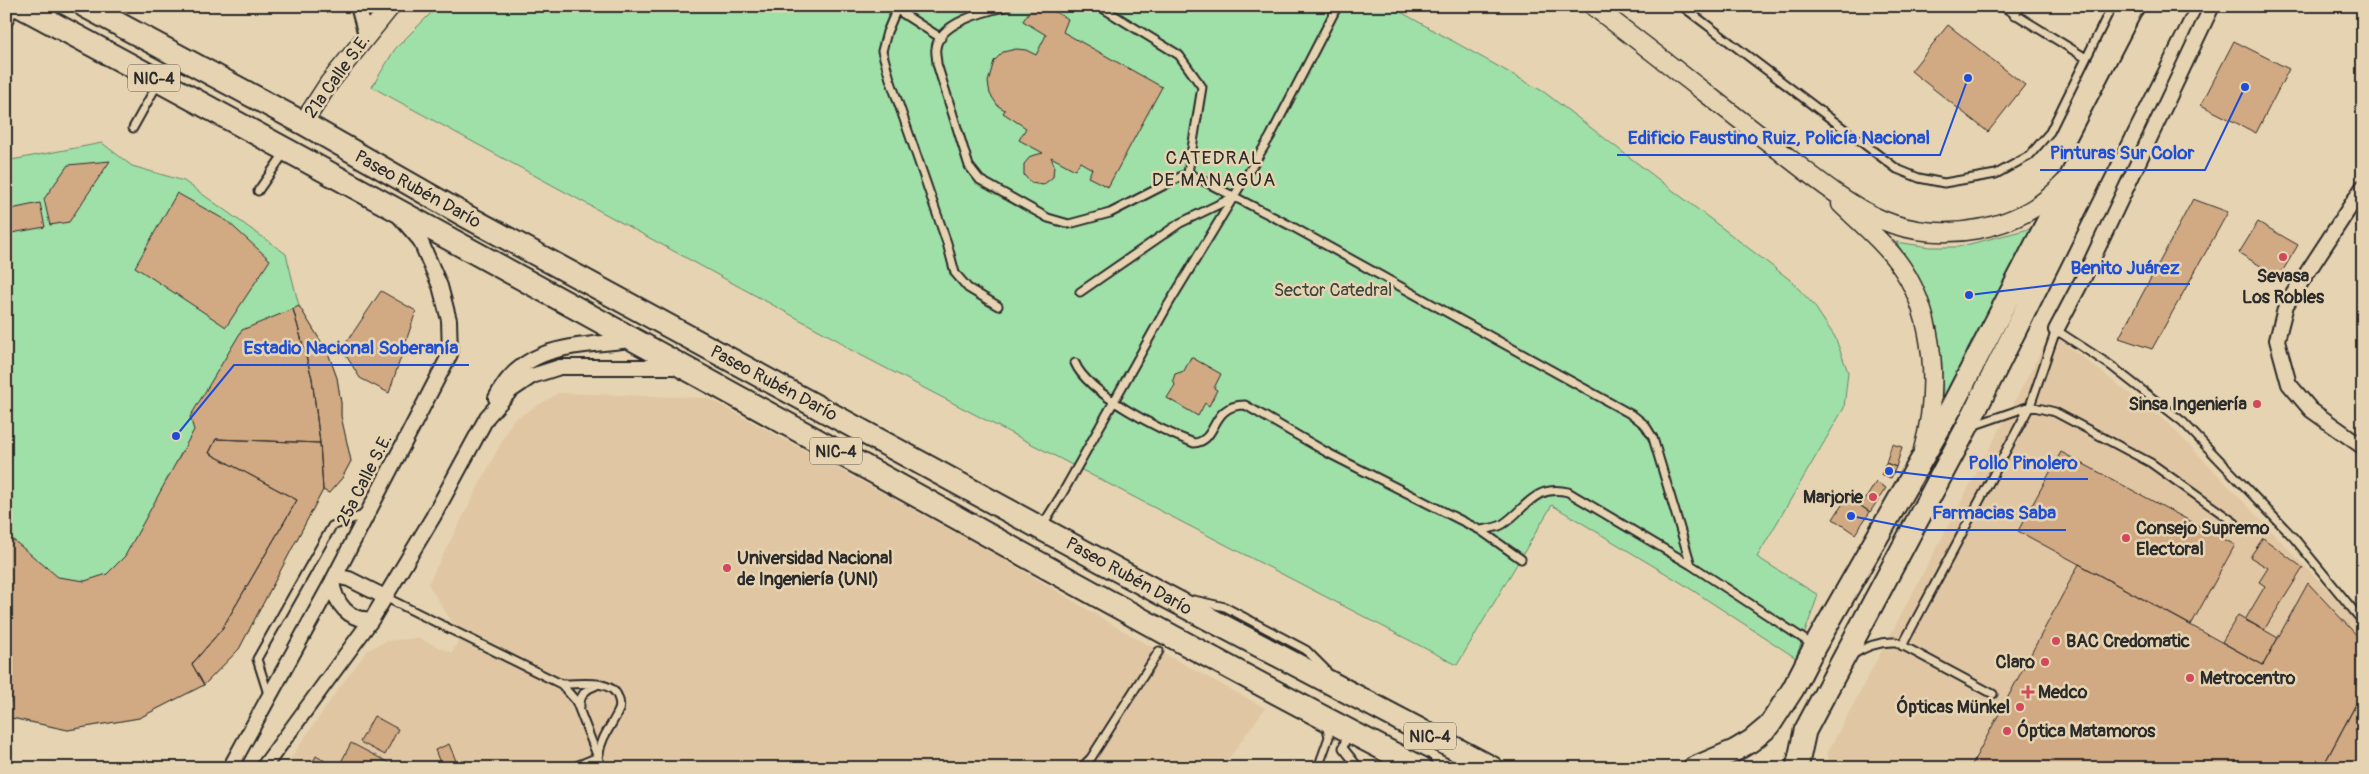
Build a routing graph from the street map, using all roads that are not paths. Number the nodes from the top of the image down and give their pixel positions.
1 (16, 6) edge
2 (20, 6) edge
3 (52, 6) edge
4 (84, 6) edge
5 (358, 6) edge
6 (390, 6) edge
7 (1008, 6) edge
8 (1099, 6) edge
9 (1593, 6) edge
10 (1682, 6) edge
11 (2002, 6) edge
12 (2021, 6) edge
13 (2112, 6) edge
14 (2159, 6) edge
15 (2178, 6) edge
16 (2212, 6) edge
17 (895, 7) edge
18 (1337, 7) edge
19 (2014, 15) junction
20 (6, 27) edge
21 (366, 35) junction
22 (941, 38) junction
23 (162, 48) junction
24 (2086, 58) junction
25 (162, 82) junction
26 (303, 123) junction
27 (133, 128) dead end
28 (286, 150) junction
29 (1188, 173) junction
30 (2071, 175) junction
31 (1814, 177) junction
32 (2363, 187) edge
33 (258, 191) dead end
34 (1234, 197) junction
35 (2358, 203) edge
36 (390, 205) junction
37 (466, 216) junction
38 (1080, 292) dead end
39 (998, 306) dead end
40 (2056, 330) junction
41 (630, 340) junction
42 (1075, 363) dead end
43 (683, 367) junction
44 (1114, 402) junction
45 (2030, 406) junction
46 (487, 417) junction
47 (1967, 427) junction
48 (2363, 447) edge
49 (1919, 464) junction
50 (368, 512) junction
51 (2235, 523) dead end
52 (1041, 527) junction
53 (1480, 530) junction
54 (1521, 559) dead end
55 (1691, 564) junction
56 (333, 579) junction
57 (385, 597) junction
58 (372, 618) junction
59 (2363, 622) edge
60 (1814, 646) junction
61 (1902, 646) junction
62 (1159, 651) dead end
63 (1839, 664) junction
64 (561, 684) junction
65 (603, 685) junction
66 (1993, 694) dead end
67 (269, 697) junction
68 (1304, 708) junction
69 (581, 710) junction
70 (1348, 731) junction
71 (598, 756) junction
72 (230, 768) edge
73 (263, 768) edge
74 (571, 768) edge
75 (602, 768) edge
76 (1081, 768) edge
77 (1318, 768) edge
78 (1359, 768) edge
79 (1421, 768) edge
80 (1492, 768) edge
81 (1694, 768) edge
82 (1797, 768) edge

1 - 20 lane
2 - 25 highway, Paseo Rubén Darío / NIC-4
3 - 23 highway
4 - 23 highway, Paseo Rubén Darío / NIC-4
5 - 21 street
6 - 21 street, 21a Calle S.E.
7 - 22 lane
8 - 29 lane
9 - 31 street
10 - 24 lane
11 - 19 lane
12 - 19 lane
13 - 24 lane
14 - 30 main road
15 - 47 main road
16 - 40 street
17 - 22 lane
17 - 39 lane
18 - 34 lane
19 - 24 lane
21 - 26 street, 21a Calle S.E.
22 - 29 lane
23 - 26 highway, Paseo Rubén Darío / NIC-4
25 - 26 highway
25 - 27 lane
25 - 28 highway, Paseo Rubén Darío / NIC-4
26 - 28 highway
26 - 37 highway, Paseo Rubén Darío / NIC-4
28 - 33 lane
28 - 36 highway, Paseo Rubén Darío / NIC-4
28 - 37 highway
29 - 34 lane
30 - 31 street
30 - 49 main road
31 - 49 street
32 - 35 street
34 - 38 lane
34 - 44 lane
34 - 55 lane
35 - 48 street
36 - 41 highway, Paseo Rubén Darío / NIC-4
36 - 50 street, 25a Calle S.E.
37 - 52 highway, Paseo Rubén Darío / NIC-4
40 - 45 lane
40 - 59 lane
41 - 43 highway, Paseo Rubén Darío / NIC-4
41 - 46 street
42 - 44 lane
43 - 46 street
43 - 68 highway, Paseo Rubén Darío / NIC-4
44 - 52 lane
44 - 53 lane
45 - 47 lane
45 - 51 lane
45 - 61 lane
46 - 57 street
47 - 63 main road
49 - 60 main road
50 - 56 street, 25a Calle S.E.
50 - 67 lane
52 - 80 highway, Paseo Rubén Darío / NIC-4
53 - 54 lane
53 - 55 lane
55 - 60 lane
56 - 57 street
56 - 58 street
56 - 67 street, 25a Calle S.E.
57 - 58 street
57 - 64 lane
58 - 73 street
60 - 81 main road
61 - 63 lane
61 - 66 lane
62 - 76 lane
63 - 82 main road
64 - 65 lane
64 - 69 lane
65 - 69 lane
65 - 71 lane
67 - 72 street, 25a Calle S.E.
68 - 70 highway, Paseo Rubén Darío / NIC-4
68 - 77 lane
69 - 71 lane
70 - 78 lane
70 - 79 highway, Paseo Rubén Darío / NIC-4
71 - 74 lane
71 - 75 lane

